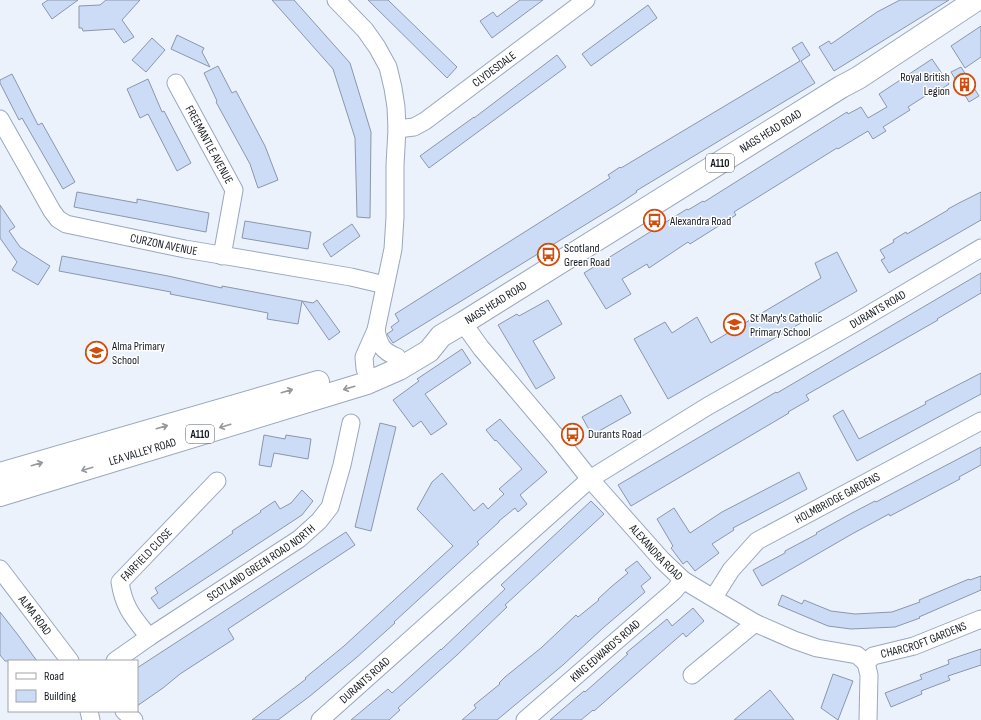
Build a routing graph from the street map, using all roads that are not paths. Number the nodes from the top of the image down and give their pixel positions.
1 (336, 0) edge
2 (586, 0) edge
3 (976, 0) edge
4 (176, 83) dead end
5 (0, 118) edge
6 (397, 129) junction
7 (981, 248) edge
8 (222, 256) junction
9 (385, 285) junction
10 (463, 323) junction
11 (376, 330) junction
12 (441, 336) joint
13 (398, 363) junction
14 (365, 368) junction
15 (981, 421) edge
16 (351, 423) dead end
17 (0, 474) edge
18 (590, 479) junction
19 (217, 481) dead end
20 (0, 495) edge
21 (0, 569) edge
22 (683, 580) junction
23 (714, 597) junction
24 (981, 619) edge
25 (755, 623) junction
26 (149, 637) junction
27 (69, 660) edge
28 (116, 660) edge
29 (866, 662) junction
30 (692, 675) dead end
31 (125, 712) edge
32 (134, 720) edge
33 (320, 720) edge
34 (525, 720) edge
35 (868, 720) edge

1 - 6 street
2 - 6 street, CLYDESDALE
3 - 10 main road, NAGS HEAD ROAD / A110
4 - 8 street, FREEMANTLE AVENUE
5 - 8 street, CURZON AVENUE
6 - 9 street
7 - 18 street, DURANTS ROAD
8 - 9 street, CURZON AVENUE
9 - 11 street
10 - 12 main road, NAGS HEAD ROAD / A110
10 - 18 street, ALEXANDRA ROAD
11 - 13 street
11 - 14 street
12 - 13 main road, LEA VALLEY ROAD / A110
13 - 14 main road, LEA VALLEY ROAD
13 -> 20 main road, LEA VALLEY ROAD / A110
17 -> 14 main road, LEA VALLEY ROAD / A110
15 - 23 street, HOLMBRIDGE GARDENS
16 - 26 street, SCOTLAND GREEN ROAD NORTH
18 - 22 street, ALEXANDRA ROAD
18 - 33 street, DURANTS ROAD
19 - 26 street, FAIRFIELD CLOSE
21 - 27 street, ALMA ROAD
22 - 23 street, ALEXANDRA ROAD
22 - 34 street, KING EDWARD'S ROAD
23 - 25 street, ALEXANDRA ROAD
24 - 29 street, CHARCROFT GARDENS
25 - 29 street, ALEXANDRA ROAD
25 - 30 street
26 - 28 street, SCOTLAND GREEN ROAD NORTH
29 - 35 street
31 - 32 street

